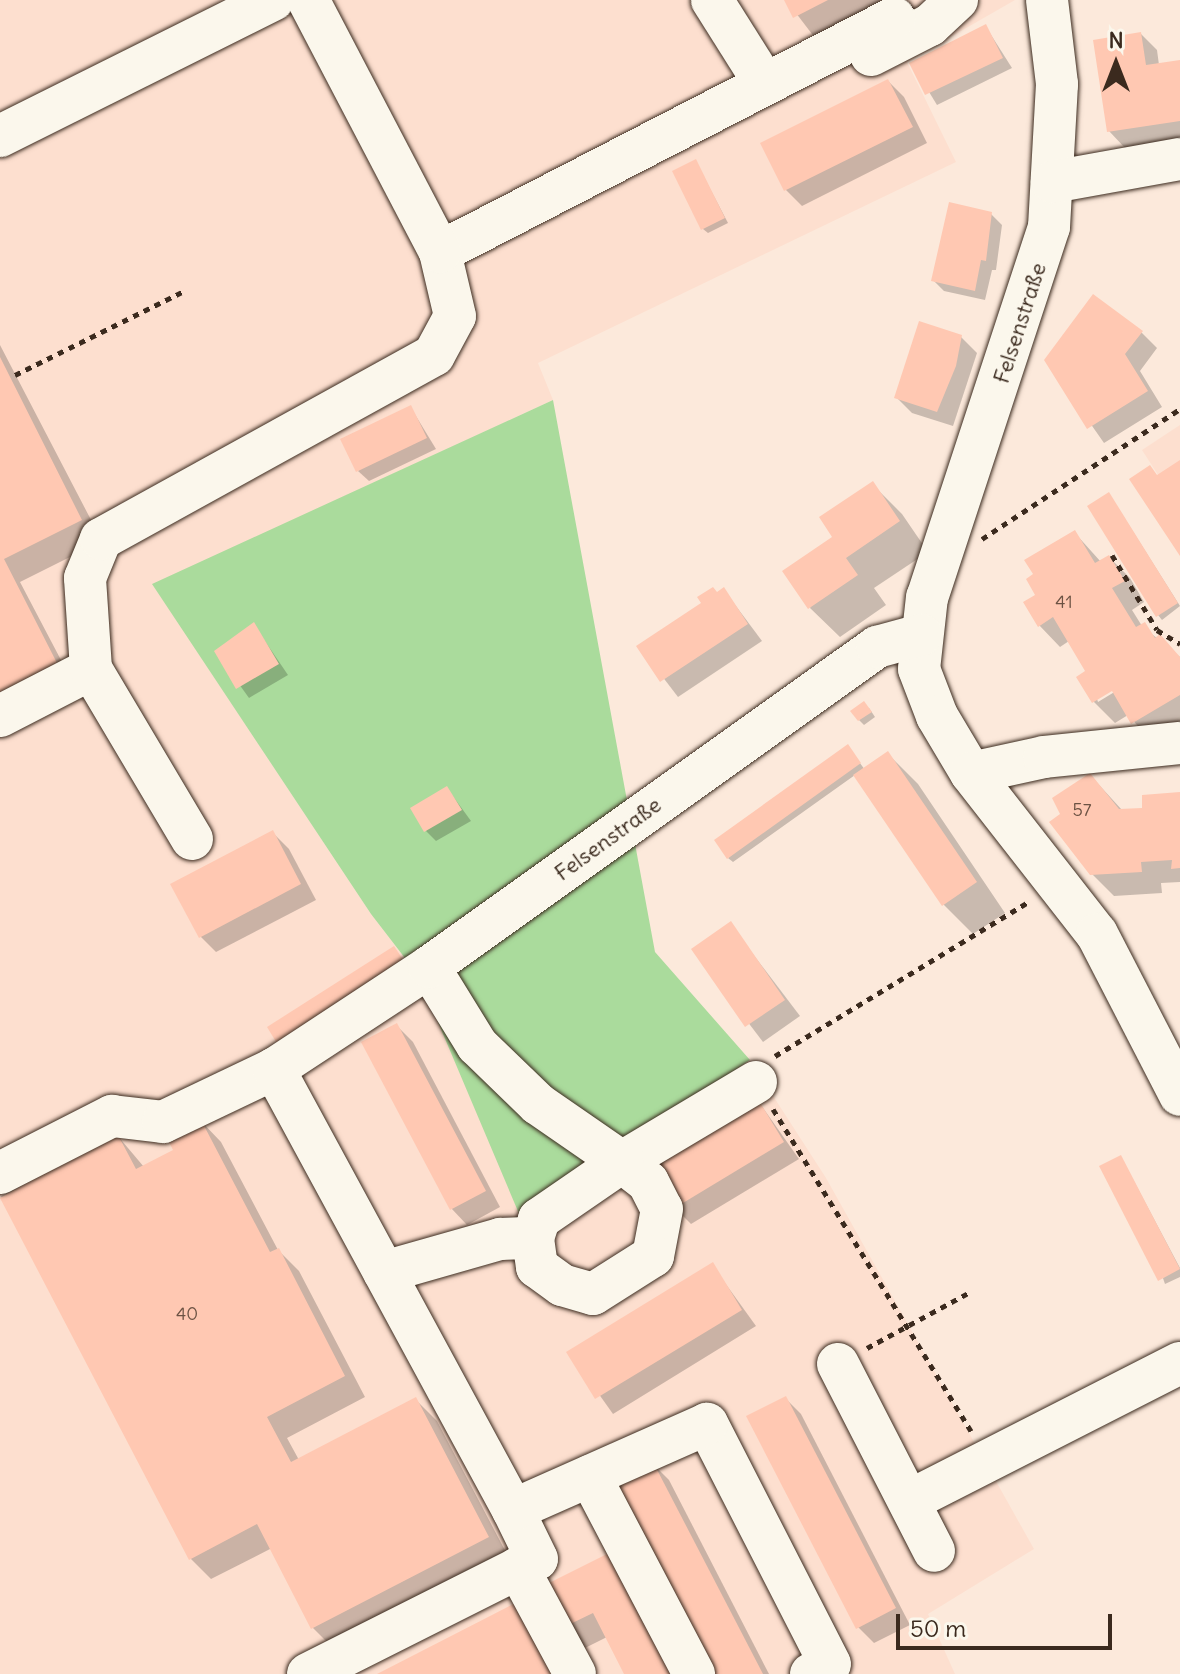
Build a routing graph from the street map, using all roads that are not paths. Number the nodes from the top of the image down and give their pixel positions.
1 (273, 0) edge
2 (308, 0) edge
3 (712, 0) edge
4 (957, 0) edge
5 (1047, 0) edge
6 (894, 18) dead end
7 (760, 99) junction
8 (0, 136) edge
9 (1180, 159) edge
10 (1052, 182) junction
11 (440, 252) junction
12 (921, 635) junction
13 (91, 669) junction
14 (0, 716) edge
15 (1180, 743) edge
16 (971, 773) junction
17 (192, 839) dead end
18 (424, 971) junction
19 (274, 1069) junction
20 (756, 1082) road end
21 (1180, 1095) edge
22 (622, 1162) junction
23 (0, 1173) edge
24 (533, 1238) junction
25 (384, 1272) junction
26 (1180, 1363) edge
27 (838, 1364) road end
28 (590, 1476) junction
29 (909, 1501) junction
30 (513, 1510) junction
31 (934, 1551) dead end
32 (518, 1568) junction
33 (308, 1674) edge
34 (575, 1674) edge
35 (694, 1674) edge
36 (811, 1674) edge

1 - 8 street
2 - 11 street
3 - 7 street
4 - 7 street
5 - 10 street, Felsenstraße
6 - 7 street
7 - 11 street
9 - 10 street
10 - 12 street, Felsenstraße
11 - 13 street
12 - 16 street, Felsenstraße
12 - 18 street, Felsenstraße
13 - 14 street
13 - 17 street
15 - 16 street
16 - 21 street, Felsenstraße
18 - 19 street, Felsenstraße
18 - 22 street
19 - 23 street, Felsenstraße
19 - 25 street
20 - 22 street
22 - 24 street
22 - 24 street
24 - 25 street
25 - 30 street
26 - 29 street
27 - 29 street
28 - 30 street
28 - 35 street
28 - 36 street
29 - 31 street
30 - 32 street
32 - 33 street
32 - 34 street

